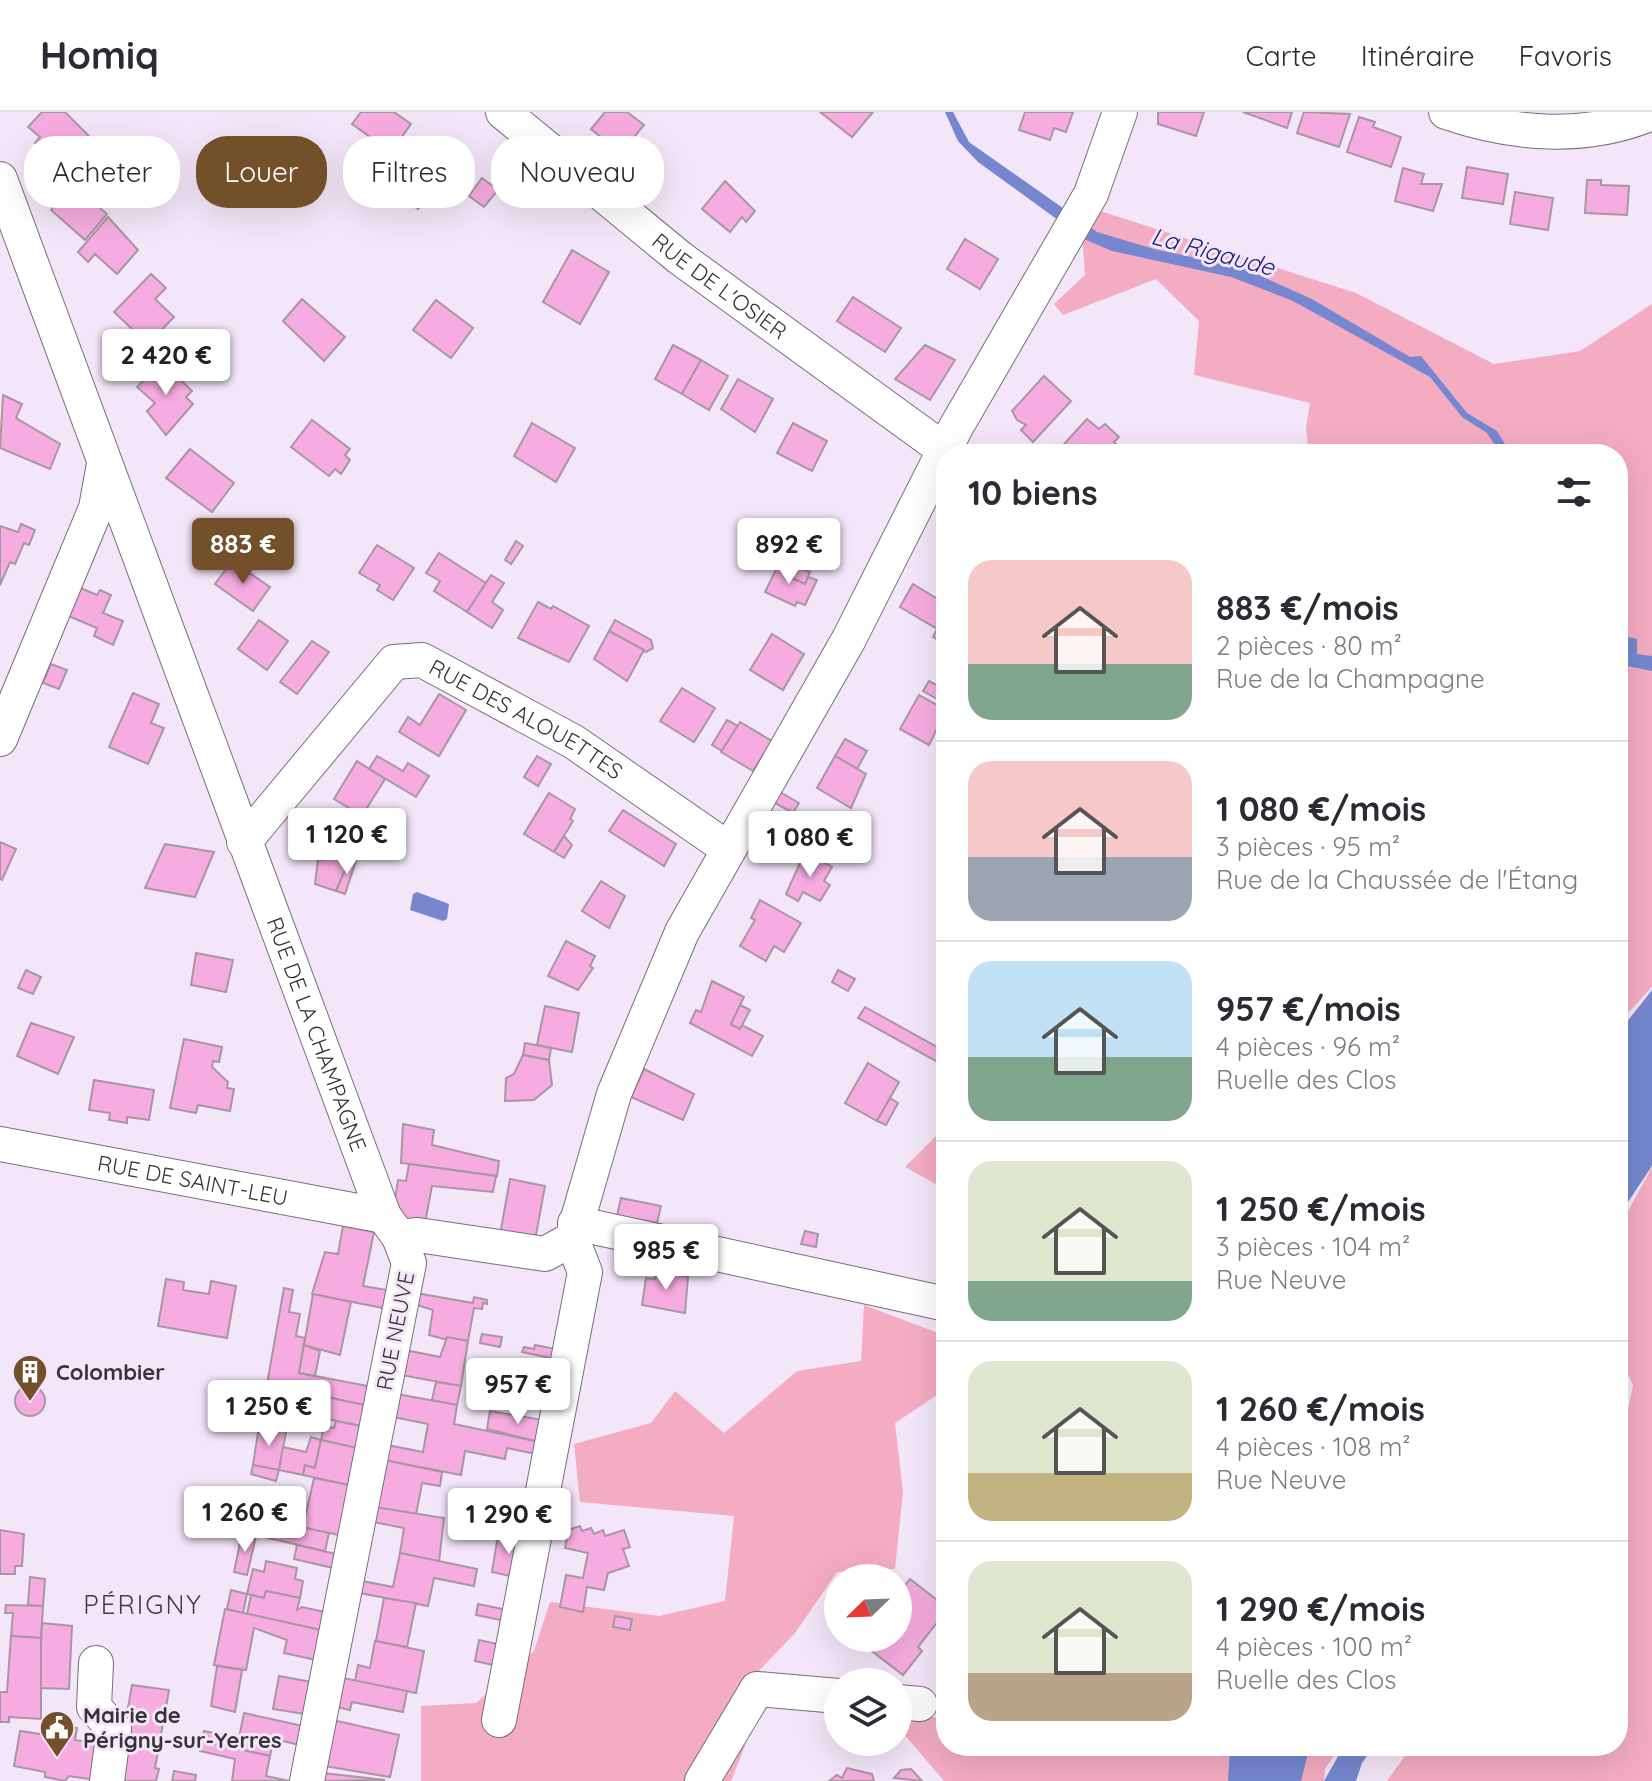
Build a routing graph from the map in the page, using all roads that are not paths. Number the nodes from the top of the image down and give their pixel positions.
1 (1120, 112) edge
2 (1446, 112) edge
3 (1652, 113) edge
4 (527, 119) edge
5 (0, 179) edge
6 (937, 444) edge
7 (951, 444) edge
8 (104, 464) junction
9 (936, 472) edge
10 (0, 739) edge
11 (244, 842) junction
12 (727, 848) junction
13 (0, 1144) edge
14 (391, 1226) junction
15 (573, 1231) junction
16 (936, 1302) edge
17 (96, 1663) dead end
18 (824, 1695) edge
19 (499, 1720) dead end
20 (107, 1781) edge
21 (307, 1781) edge
22 (702, 1781) edge

1 - 7 street
2 - 3 street
4 - 6 street, RUE DE L'OSIER
5 - 8 street, RUE DE LA CHAMPAGNE
8 - 10 street
8 - 11 street, RUE DE LA CHAMPAGNE
9 - 12 street
11 - 12 street, RUE DES ALOUETTES
11 - 14 street, RUE DE LA CHAMPAGNE
12 - 15 street
13 - 14 street, RUE DE SAINT-LEU
14 - 15 street, RUE DE SAINT-LEU
14 - 21 street, RUE NEUVE
15 - 16 street
15 - 19 street
17 - 20 street
18 - 22 street

